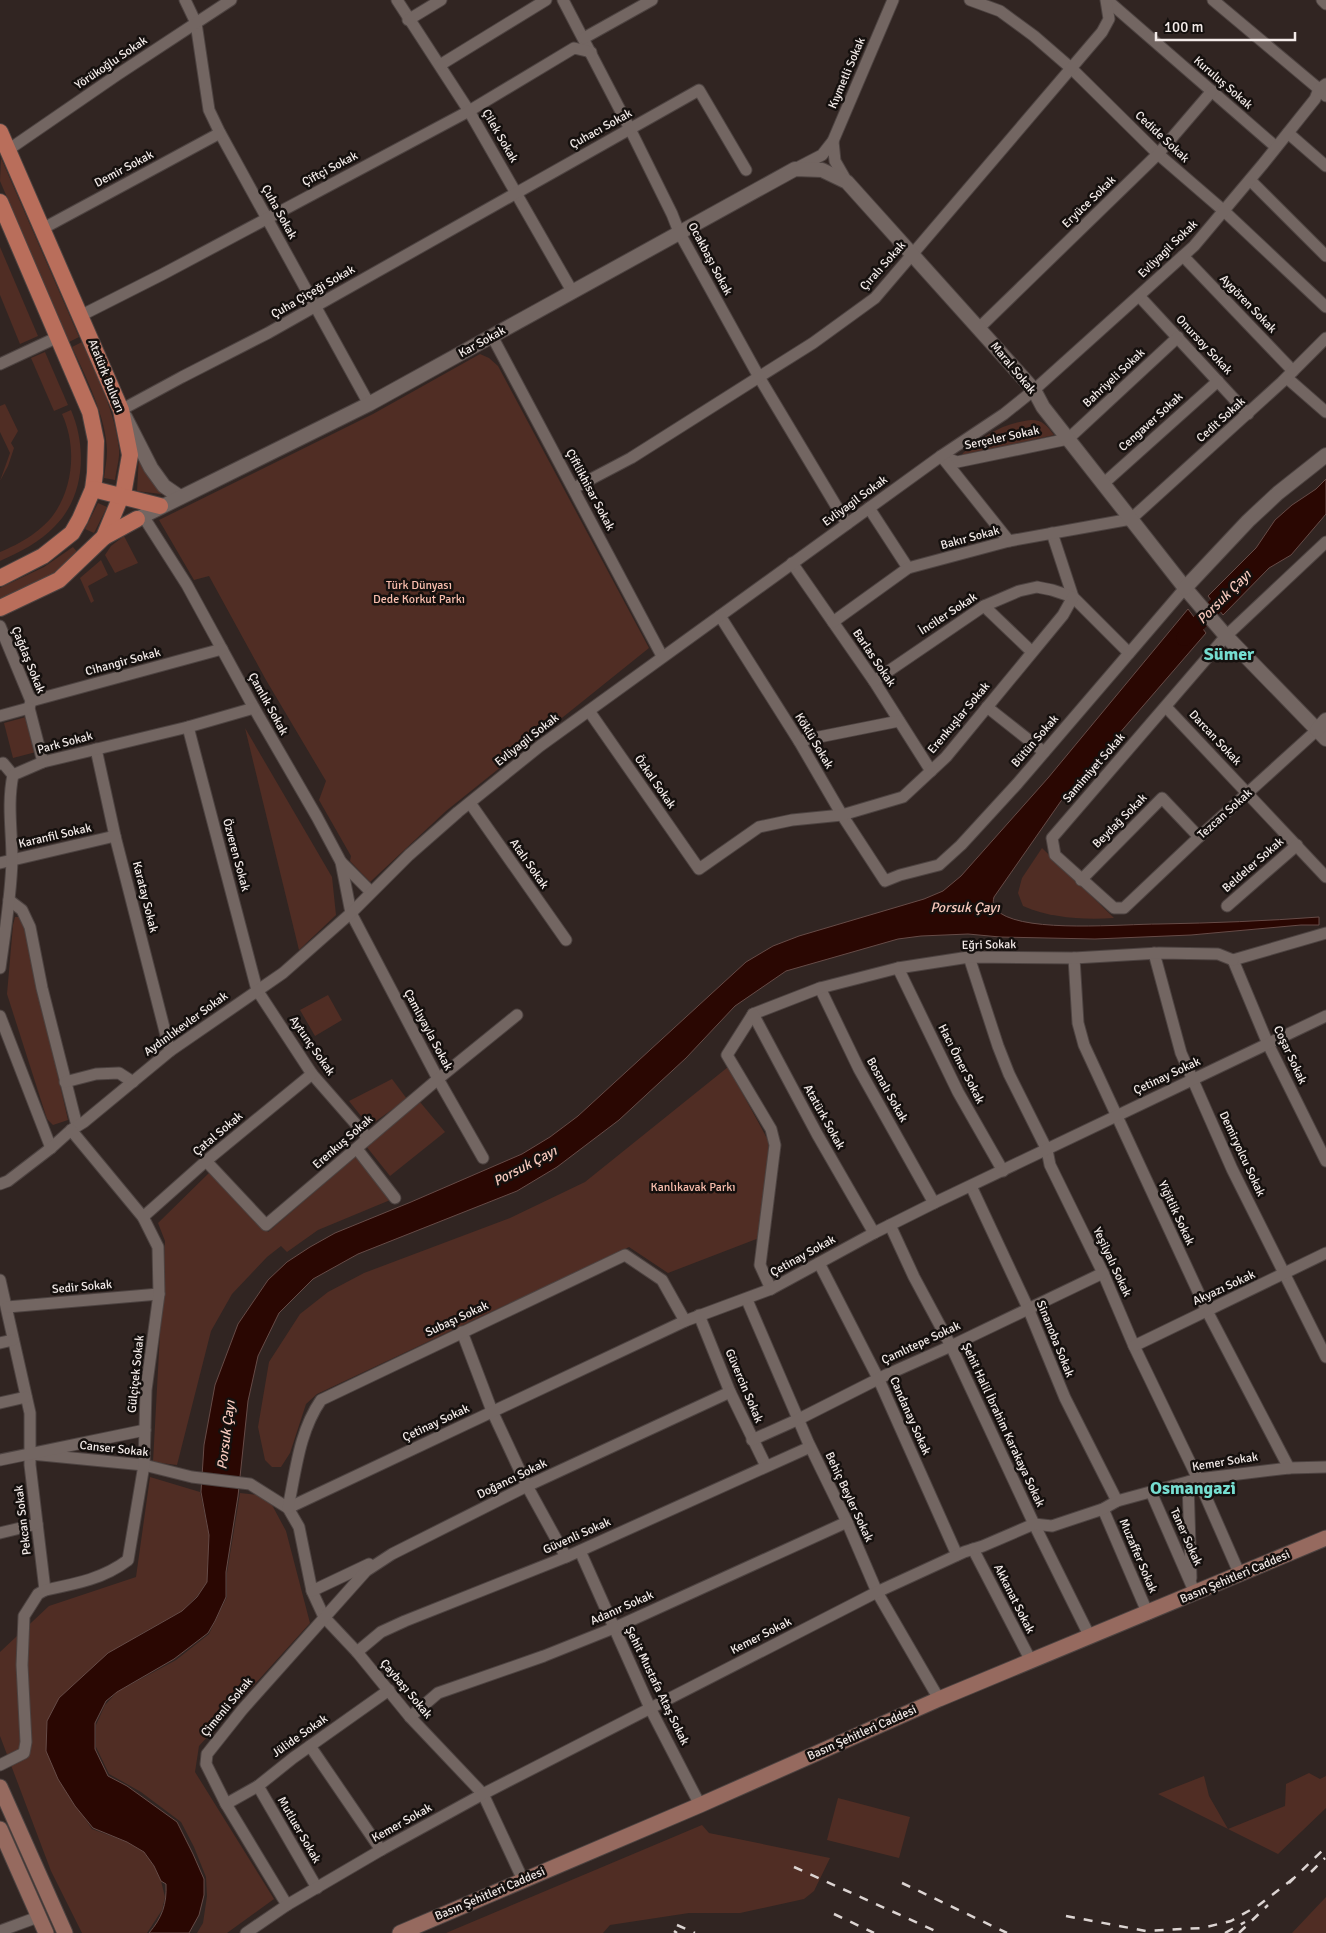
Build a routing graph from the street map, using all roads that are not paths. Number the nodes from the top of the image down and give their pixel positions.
1 (185, 0) edge
2 (231, 0) edge
3 (396, 0) edge
4 (441, 0) edge
5 (546, 0) edge
6 (563, 0) edge
7 (652, 0) edge
8 (894, 0) edge
9 (970, 0) edge
10 (1106, 0) edge
11 (1213, 0) edge
12 (1322, 0) edge
13 (1326, 4) edge
14 (408, 20) junction
15 (196, 23) junction
16 (584, 38) junction
17 (591, 52) junction
18 (440, 65) junction
19 (1072, 69) junction
20 (1324, 90) edge
21 (1212, 91) junction
22 (469, 111) junction
23 (630, 129) junction
24 (0, 132) edge
25 (220, 133) junction
26 (1288, 133) junction
27 (833, 141) junction
28 (1276, 148) junction
29 (8, 150) junction
30 (1158, 154) junction
31 (822, 155) joint
32 (1326, 166) edge
33 (795, 168) junction
34 (746, 170) dead end
35 (1250, 180) junction
36 (847, 182) junction
37 (517, 192) junction
38 (0, 202) edge
39 (1224, 211) junction
40 (268, 218) junction
41 (42, 229) junction
42 (679, 232) junction
43 (912, 255) junction
44 (1183, 256) junction
45 (1326, 256) edge
46 (572, 291) junction
47 (1139, 296) junction
48 (315, 307) junction
49 (1326, 307) edge
50 (80, 316) junction
51 (980, 327) junction
52 (492, 336) junction
53 (58, 337) junction
54 (1178, 338) junction
55 (1326, 338) edge
56 (0, 364) edge
57 (1290, 374) junction
58 (759, 377) junction
59 (1218, 381) junction
60 (1034, 390) junction
61 (369, 404) junction
62 (121, 410) junction
63 (1326, 412) edge
64 (1248, 414) junction
65 (1068, 439) junction
66 (1326, 455) edge
67 (941, 456) junction
68 (1103, 484) junction
69 (574, 488) junction
70 (93, 489) junction
71 (121, 496) junction
72 (180, 497) junction
73 (160, 506) junction
74 (869, 508) junction
75 (140, 517) junction
76 (1131, 519) junction
77 (846, 524) junction
78 (1052, 533) junction
79 (72, 534) junction
80 (104, 537) junction
81 (1009, 541) junction
82 (1326, 542) edge
83 (93, 550) junction
84 (792, 563) junction
85 (908, 568) junction
86 (0, 578) edge
87 (1185, 588) junction
88 (1073, 596) junction
89 (984, 606) junction
90 (0, 608) edge
91 (720, 616) junction
92 (833, 622) junction
93 (0, 626) edge
94 (1226, 636) junction
95 (222, 649) junction
96 (1032, 652) junction
97 (1129, 653) junction
98 (662, 656) junction
99 (874, 681) junction
100 (30, 704) junction
101 (987, 707) junction
102 (1166, 707) junction
103 (254, 708) junction
104 (589, 711) junction
105 (0, 716) edge
106 (899, 721) junction
107 (188, 726) junction
108 (1323, 730) edge
109 (799, 741) junction
110 (96, 749) junction
111 (0, 751) edge
112 (1044, 752) junction
113 (43, 762) junction
114 (2, 763) edge
115 (931, 771) junction
116 (13, 776) junction
117 (1248, 793) junction
118 (4, 801) edge
119 (470, 803) junction
120 (842, 815) junction
121 (115, 836) junction
122 (1199, 837) junction
123 (1297, 845) junction
124 (12, 860) junction
125 (341, 862) junction
126 (0, 863) edge
127 (699, 869) joint
128 (1326, 876) edge
129 (1081, 880) junction
130 (885, 881) joint
131 (371, 892) junction
132 (9, 900) junction
133 (361, 901) joint
134 (1227, 906) dead end
135 (1124, 908) joint
136 (351, 913) junction
137 (4, 919) edge
138 (1326, 933) edge
139 (566, 940) dead end
140 (1154, 953) junction
141 (969, 957) junction
142 (1074, 958) junction
143 (1233, 960) junction
144 (0, 968) edge
145 (898, 968) junction
146 (820, 988) junction
147 (257, 990) junction
148 (752, 1014) junction
149 (517, 1015) dead end
150 (0, 1016) edge
151 (1326, 1016) edge
152 (1268, 1044) junction
153 (170, 1051) junction
154 (312, 1074) junction
155 (438, 1078) junction
156 (1193, 1079) junction
157 (65, 1082) junction
158 (133, 1082) junction
159 (1117, 1115) junction
160 (74, 1128) junction
161 (368, 1138) junction
162 (51, 1148) junction
163 (357, 1148) junction
164 (1046, 1150) junction
165 (483, 1158) dead end
166 (206, 1161) junction
167 (1326, 1161) edge
168 (1003, 1171) junction
169 (0, 1184) edge
170 (971, 1186) junction
171 (395, 1198) dead end
172 (934, 1203) junction
173 (143, 1217) junction
174 (890, 1226) junction
175 (874, 1233) junction
176 (1326, 1253) edge
177 (819, 1263) junction
178 (1103, 1273) junction
179 (1286, 1274) junction
180 (0, 1282) edge
181 (771, 1289) junction
182 (159, 1294) junction
183 (747, 1300) junction
184 (7, 1307) junction
185 (1028, 1308) junction
186 (1207, 1311) junction
187 (699, 1315) junction
188 (685, 1321) junction
189 (462, 1332) junction
190 (13, 1340) junction
191 (0, 1342) edge
192 (951, 1346) junction
193 (1134, 1346) junction
194 (1326, 1357) edge
195 (879, 1380) junction
196 (730, 1392) junction
197 (26, 1397) junction
198 (0, 1403) edge
199 (492, 1411) junction
200 (799, 1419) junction
201 (145, 1430) junction
202 (752, 1440) junction
203 (810, 1447) junction
204 (31, 1454) junction
205 (0, 1460) edge
206 (144, 1465) junction
207 (766, 1466) junction
208 (1326, 1467) edge
209 (1289, 1468) junction
210 (1193, 1480) junction
211 (527, 1486) junction
212 (1151, 1492) junction
213 (1117, 1501) junction
214 (288, 1508) junction
215 (1103, 1509) junction
216 (847, 1522) junction
217 (37, 1524) junction
218 (1034, 1524) junction
219 (0, 1533) edge
220 (1326, 1538) edge
221 (974, 1549) junction
222 (580, 1551) junction
223 (392, 1554) junction
224 (957, 1555) junction
225 (566, 1557) junction
226 (1240, 1575) junction
227 (1194, 1589) junction
228 (45, 1590) junction
229 (312, 1591) junction
230 (877, 1592) junction
231 (1148, 1614) junction
232 (324, 1617) junction
233 (614, 1628) junction
234 (1090, 1637) junction
235 (357, 1652) junction
236 (1031, 1661) junction
237 (389, 1690) junction
238 (939, 1699) junction
239 (650, 1708) junction
240 (410, 1717) junction
241 (310, 1746) junction
242 (0, 1764) edge
243 (258, 1786) junction
244 (0, 1787) edge
245 (483, 1794) junction
246 (226, 1804) junction
247 (700, 1804) junction
248 (2, 1837) edge
249 (382, 1850) junction
250 (523, 1880) junction
251 (317, 1888) junction
252 (287, 1905) junction
253 (38, 1917) junction
254 (0, 1932) edge
255 (46, 1933) edge
256 (65, 1933) edge
257 (246, 1933) edge
258 (400, 1933) edge

1 - 15 street, Çuha Sokak
2 - 15 street, Yörükoğlu Sokak
3 - 14 street, Çilek Sokak
4 - 14 street
5 - 18 street
6 - 16 street, Ocakbaşı Sokak
7 - 16 street
8 - 27 street, Kıymetli Sokak
9 - 19 street, Cedide Sokak
10 - 19 street, Çıralı Sokak
10 - 21 street, Kuruluş Sokak
11 - 20 street
12 - 13 street
14 - 18 street, Çilek Sokak
15 - 25 street, Çuha Sokak
15 - 29 street, Yörükoğlu Sokak
16 - 17 street, Ocakbaşı Sokak
17 - 22 street, Çiftçi Sokak
17 - 23 street, Ocakbaşı Sokak
18 - 22 street, Çilek Sokak
19 - 30 street, Cedide Sokak
19 - 43 street, Çıralı Sokak
20 - 26 street, Evliyagil Sokak
21 - 28 street, Kuruluş Sokak
21 - 30 street, Eryüce Sokak
22 - 37 street, Çilek Sokak
22 - 40 street, Çiftçi Sokak
23 - 34 street, Çuhacı Sokak
23 - 37 street, Çuhacı Sokak
23 - 42 street, Ocakbaşı Sokak
24 - 29 main road, Atatürk Bulvarı
25 - 40 street, Çuha Sokak
25 - 41 street, Demir Sokak
26 - 28 street, Evliyagil Sokak
26 - 32 street
27 - 31 street, Kıymetli Sokak
27 - 36 street
28 - 35 street, Evliyagil Sokak
29 - 41 main road, Atatürk Bulvarı
30 - 39 street, Cedide Sokak
30 - 51 street, Eryüce Sokak
31 - 33 street, Kar Sokak
33 - 36 street
33 - 42 street, Kar Sokak
35 - 39 street, Evliyagil Sokak
35 - 45 street
36 - 43 street, Maral Sokak
37 - 46 street, Çilek Sokak
37 - 48 street, Çuha Çiçeği Sokak
38 - 53 main road
39 - 44 street, Evliyagil Sokak
39 - 49 street, Cedide Sokak
40 - 48 street, Çuha Sokak
40 - 50 street, Çiftçi Sokak
41 - 50 main road, Atatürk Bulvarı
42 - 46 street, Kar Sokak
42 - 58 street, Ocakbaşı Sokak
43 - 51 street, Maral Sokak
43 - 58 street, Çıralı Sokak
44 - 47 street, Evliyagil Sokak
44 - 57 street, Aygören Sokak
46 - 52 street, Kar Sokak
47 - 54 street, Onursoy Sokak
47 - 60 street, Evliyagil Sokak
48 - 61 street, Çuha Sokak
48 - 62 street, Çuha Çiçeği Sokak
50 - 62 main road, Atatürk Bulvarı
51 - 60 street, Maral Sokak
52 - 61 street, Kar Sokak
52 - 69 street, Çiftlikhisar Sokak
53 - 56 street
53 - 70 main road
54 - 59 street, Onursoy Sokak
54 - 65 street, Bahriyeli Sokak
55 - 57 street, Cedit Sokak
57 - 63 street, Aygören Sokak
57 - 64 street, Cedit Sokak
58 - 69 street, Çıralı Sokak
58 - 77 street, Ocakbaşı Sokak
59 - 64 street, Onursoy Sokak
59 - 68 street, Cengaver Sokak
60 - 65 street, Maral Sokak
60 - 67 street, Evliyagil Sokak
61 - 72 street, Kar Sokak
62 - 71 main road, Atatürk Bulvarı
62 - 72 street
64 - 76 street, Cedit Sokak
65 - 67 street, Serçeler Sokak
65 - 68 street, Maral Sokak
66 - 87 street
67 - 74 street, Evliyagil Sokak
67 - 81 street
68 - 76 street, Maral Sokak
69 - 98 street, Çiftlikhisar Sokak
70 - 71 main road
70 - 79 main road
71 - 73 main road
71 - 80 main road, Atatürk Bulvarı
72 - 73 street, Kar Sokak
73 - 75 street, Kar Sokak
74 - 77 street, Evliyagil Sokak
74 - 85 street
75 - 80 main road
75 - 95 street, Çamlık Sokak
76 - 78 street, Bakır Sokak
76 - 87 street, Maral Sokak
77 - 84 street, Evliyagil Sokak
78 - 81 street, Bakır Sokak
78 - 88 street
79 - 83 main road
79 - 86 main road
80 - 83 main road, Atatürk Bulvarı
81 - 85 street, Bakır Sokak
82 - 94 street, Samimiyet Sokak
83 - 90 main road, Atatürk Bulvarı
84 - 91 street, Evliyagil Sokak
84 - 92 street, Barlas Sokak
85 - 92 street, Bakır Sokak
87 - 94 street, Maral Sokak
87 - 97 street, Bütün Sokak
88 - 89 street, İnciler Sokak
88 - 96 street, Erenkuşlar Sokak
88 - 97 street
89 - 96 street
89 - 99 street, İnciler Sokak
91 - 98 street, Evliyagil Sokak
91 - 109 street, Köklü Sokak
92 - 99 street, Barlas Sokak
93 - 100 street, Çağdaş Sokak
94 - 102 street, Samimiyet Sokak
94 - 108 street, Maral Sokak
95 - 100 street, Cihangir Sokak
95 - 103 street, Çamlık Sokak
96 - 101 street, Erenkuşlar Sokak
97 - 112 street, Bütün Sokak
98 - 104 street, Evliyagil Sokak
99 - 106 street, Barlas Sokak
100 - 105 street, Cihangir Sokak
100 - 113 street, Çağdaş Sokak
101 - 112 street
101 - 115 street, Erenkuşlar Sokak
102 - 117 street, Darcan Sokak
102 - 129 street, Samimiyet Sokak
103 - 107 street, Park Sokak
103 - 125 street, Çamlık Sokak
104 - 119 street, Evliyagil Sokak
104 - 127 street, Özkal Sokak
106 - 109 street
106 - 115 street, Barlas Sokak
107 - 110 street, Park Sokak
107 - 147 street, Özveren Sokak
108 - 117 street, Tezcan Sokak
109 - 120 street, Köklü Sokak
110 - 113 street, Park Sokak
110 - 121 street, Karatay Sokak
111 - 114 street
112 - 130 street, Bütün Sokak
113 - 116 street, Park Sokak
114 - 116 street
115 - 120 street, Erenkuşlar Sokak
116 - 118 street
117 - 122 street, Tezcan Sokak
117 - 123 street, Darcan Sokak
118 - 124 street
119 - 131 street, Evliyagil Sokak
119 - 139 street, Atalı Sokak
120 - 127 street, Erenkuşlar Sokak
120 - 130 street, Köklü Sokak
121 - 124 street, Karanfil Sokak
121 - 153 street, Karatay Sokak
122 - 129 street, Beydağ Sokak
122 - 135 street, Tezcan Sokak
123 - 128 street, Darcan Sokak
123 - 134 street, Beldeler Sokak
124 - 126 street, Karanfil Sokak
124 - 132 street
125 - 131 street
125 - 136 street, Çamlık Sokak
129 - 135 street, Samimiyet Sokak
131 - 133 street, Evliyagil Sokak
132 - 137 street
132 - 157 street
133 - 136 street, Aydınlıkevler Sokak
136 - 147 street, Aydınlıkevler Sokak
136 - 155 street, Çamlıyayla Sokak
137 - 144 street
138 - 143 street
140 - 142 street, Eğri Sokak
140 - 143 street, Eğri Sokak
140 - 156 street, Demiryolcu Sokak
141 - 142 street, Eğri Sokak
141 - 145 street, Eğri Sokak
141 - 164 street, Yeşilyalı Sokak
142 - 159 street, Yiğitlik Sokak
143 - 152 street, Coşar Sokak
145 - 146 street, Eğri Sokak
145 - 168 street, Hacı Ömer Sokak
146 - 148 street, Eğri Sokak
146 - 172 street, Bosnalı Sokak
147 - 153 street, Aydınlıkevler Sokak
147 - 154 street, Aytunç Sokak
148 - 175 street, Atatürk Sokak
148 - 181 street
149 - 155 street, Erenkuş Sokak
150 - 162 street
151 - 152 street, Çetinay Sokak
152 - 156 street, Çetinay Sokak
152 - 167 street, Coşar Sokak
153 - 158 street, Aydınlıkevler Sokak
154 - 161 street, Aytunç Sokak
154 - 166 street, Çatal Sokak
155 - 161 street, Erenkuş Sokak
155 - 165 street, Çamlıyayla Sokak
156 - 159 street, Çetinay Sokak
156 - 179 street, Demiryolcu Sokak
157 - 158 street
157 - 160 street
158 - 160 street, Aydınlıkevler Sokak
159 - 164 street, Çetinay Sokak
159 - 186 street, Yiğitlik Sokak
160 - 162 street, Aydınlıkevler Sokak
160 - 173 street, Gülçiçek Sokak
161 - 163 street, Erenkuş Sokak
162 - 169 street, Aydınlıkevler Sokak
163 - 166 street, Erenkuş Sokak
163 - 171 street
164 - 168 street, Çetinay Sokak
164 - 178 street, Yeşilyalı Sokak
166 - 173 street, Çatal Sokak
168 - 170 street, Çetinay Sokak
170 - 172 street, Çetinay Sokak
170 - 185 street, Sinanoba Sokak
172 - 174 street, Çetinay Sokak
173 - 182 street, Gülçiçek Sokak
174 - 175 street, Çetinay Sokak
174 - 192 street, Şehit Halil İbrahim Karakaya Sokak
175 - 177 street, Çetinay Sokak
176 - 179 street, Akyazı Sokak
177 - 181 street, Çetinay Sokak
177 - 195 street, Candanay Sokak
178 - 185 street, Çamlıtepe Sokak
178 - 193 street, Yeşilyalı Sokak
179 - 186 street, Akyazı Sokak
179 - 194 street, Demiryolcu Sokak
180 - 184 street, Pekcan Sokak
181 - 183 street, Çetinay Sokak
182 - 184 street, Sedir Sokak
182 - 201 street, Gülçiçek Sokak
183 - 187 street, Çetinay Sokak
183 - 200 street, Behiç Beyler Sokak
184 - 190 street, Pekcan Sokak
185 - 192 street, Çamlıtepe Sokak
185 - 213 street, Sinanoba Sokak
186 - 193 street, Akyazı Sokak
186 - 209 street, Yiğitlik Sokak
187 - 188 street, Çetinay Sokak
187 - 196 street, Güvercin Sokak
188 - 189 street, Subaşı Sokak
188 - 199 street, Çetinay Sokak
189 - 199 street
189 - 214 street, Subaşı Sokak
190 - 191 street
190 - 197 street, Pekcan Sokak
192 - 195 street, Çamlıtepe Sokak
192 - 218 street, Şehit Halil İbrahim Karakaya Sokak
193 - 210 street, Yeşilyalı Sokak
195 - 200 street, Çamlıtepe Sokak
195 - 224 street, Candanay Sokak
196 - 202 street, Güvercin Sokak
196 - 211 street, Doğancı Sokak
197 - 198 street
197 - 204 street, Pekcan Sokak
199 - 211 street
199 - 214 street, Çetinay Sokak
200 - 202 street, Çamlıtepe Sokak
200 - 203 street, Behiç Beyler Sokak
201 - 204 street
201 - 206 street, Gülçiçek Sokak
202 - 207 street, Güvercin Sokak
203 - 207 street, Güvenli Sokak
203 - 216 street, Behiç Beyler Sokak
204 - 205 street
204 - 206 street, Canser Sokak
204 - 217 street, Pekcan Sokak
206 - 214 street, Canser Sokak
206 - 228 street, Gülçiçek Sokak
207 - 222 street, Güvenli Sokak
208 - 209 street, Kemer Sokak
209 - 210 street, Kemer Sokak
210 - 212 street, Kemer Sokak
210 - 226 street, Yeşilyalı Sokak
210 - 227 street
211 - 223 street, Doğancı Sokak
211 - 225 street
212 - 213 street, Kemer Sokak
212 - 227 street, Taner Sokak
213 - 215 street, Kemer Sokak
214 - 229 street, Çaybaşı Sokak
215 - 218 street, Kemer Sokak
215 - 231 street, Muzaffer Sokak
216 - 230 street, Behiç Beyler Sokak
216 - 233 street, Adanır Sokak
217 - 219 street
217 - 228 street, Pekcan Sokak
218 - 221 street, Kemer Sokak
218 - 234 street, Şehit Halil İbrahim Karakaya Sokak
220 - 226 main road, Basın Şehitleri Caddesi
221 - 224 street, Kemer Sokak
221 - 236 street, Akkanat Sokak
222 - 225 street, Güvenli Sokak
222 - 233 street, Şehit Mustafa Ataş Sokak
223 - 229 street
223 - 232 street, Doğancı Sokak
224 - 230 street, Kemer Sokak
225 - 235 street, Güvenli Sokak
226 - 227 main road, Basın Şehitleri Caddesi
227 - 231 main road, Basın Şehitleri Caddesi
228 - 242 street
229 - 232 street, Çaybaşı Sokak
230 - 238 street, Behiç Beyler Sokak
230 - 239 street, Kemer Sokak
231 - 234 main road, Basın Şehitleri Caddesi
232 - 235 street, Çaybaşı Sokak
232 - 246 street, Çimenli Sokak
233 - 239 street, Şehit Mustafa Ataş Sokak
233 - 240 street, Adanır Sokak
234 - 236 main road, Basın Şehitleri Caddesi
235 - 237 street, Çaybaşı Sokak
236 - 238 main road, Basın Şehitleri Caddesi
237 - 240 street, Çaybaşı Sokak
237 - 241 street, Jülide Sokak
238 - 247 main road, Basın Şehitleri Caddesi
239 - 245 street, Kemer Sokak
239 - 247 street, Şehit Mustafa Ataş Sokak
240 - 245 street, Çaybaşı Sokak
241 - 243 street, Jülide Sokak
241 - 249 street
243 - 246 street, Jülide Sokak
243 - 251 street, Mutluer Sokak
244 - 256 main road
245 - 249 street, Kemer Sokak
245 - 250 street, Çaybaşı Sokak
246 - 252 street, Çimenli Sokak
247 - 250 main road, Basın Şehitleri Caddesi
248 - 253 main road
249 - 251 street, Kemer Sokak
250 - 258 main road, Basın Şehitleri Caddesi
251 - 252 street, Kemer Sokak
252 - 257 street, Kemer Sokak
253 - 254 street
253 - 255 main road

